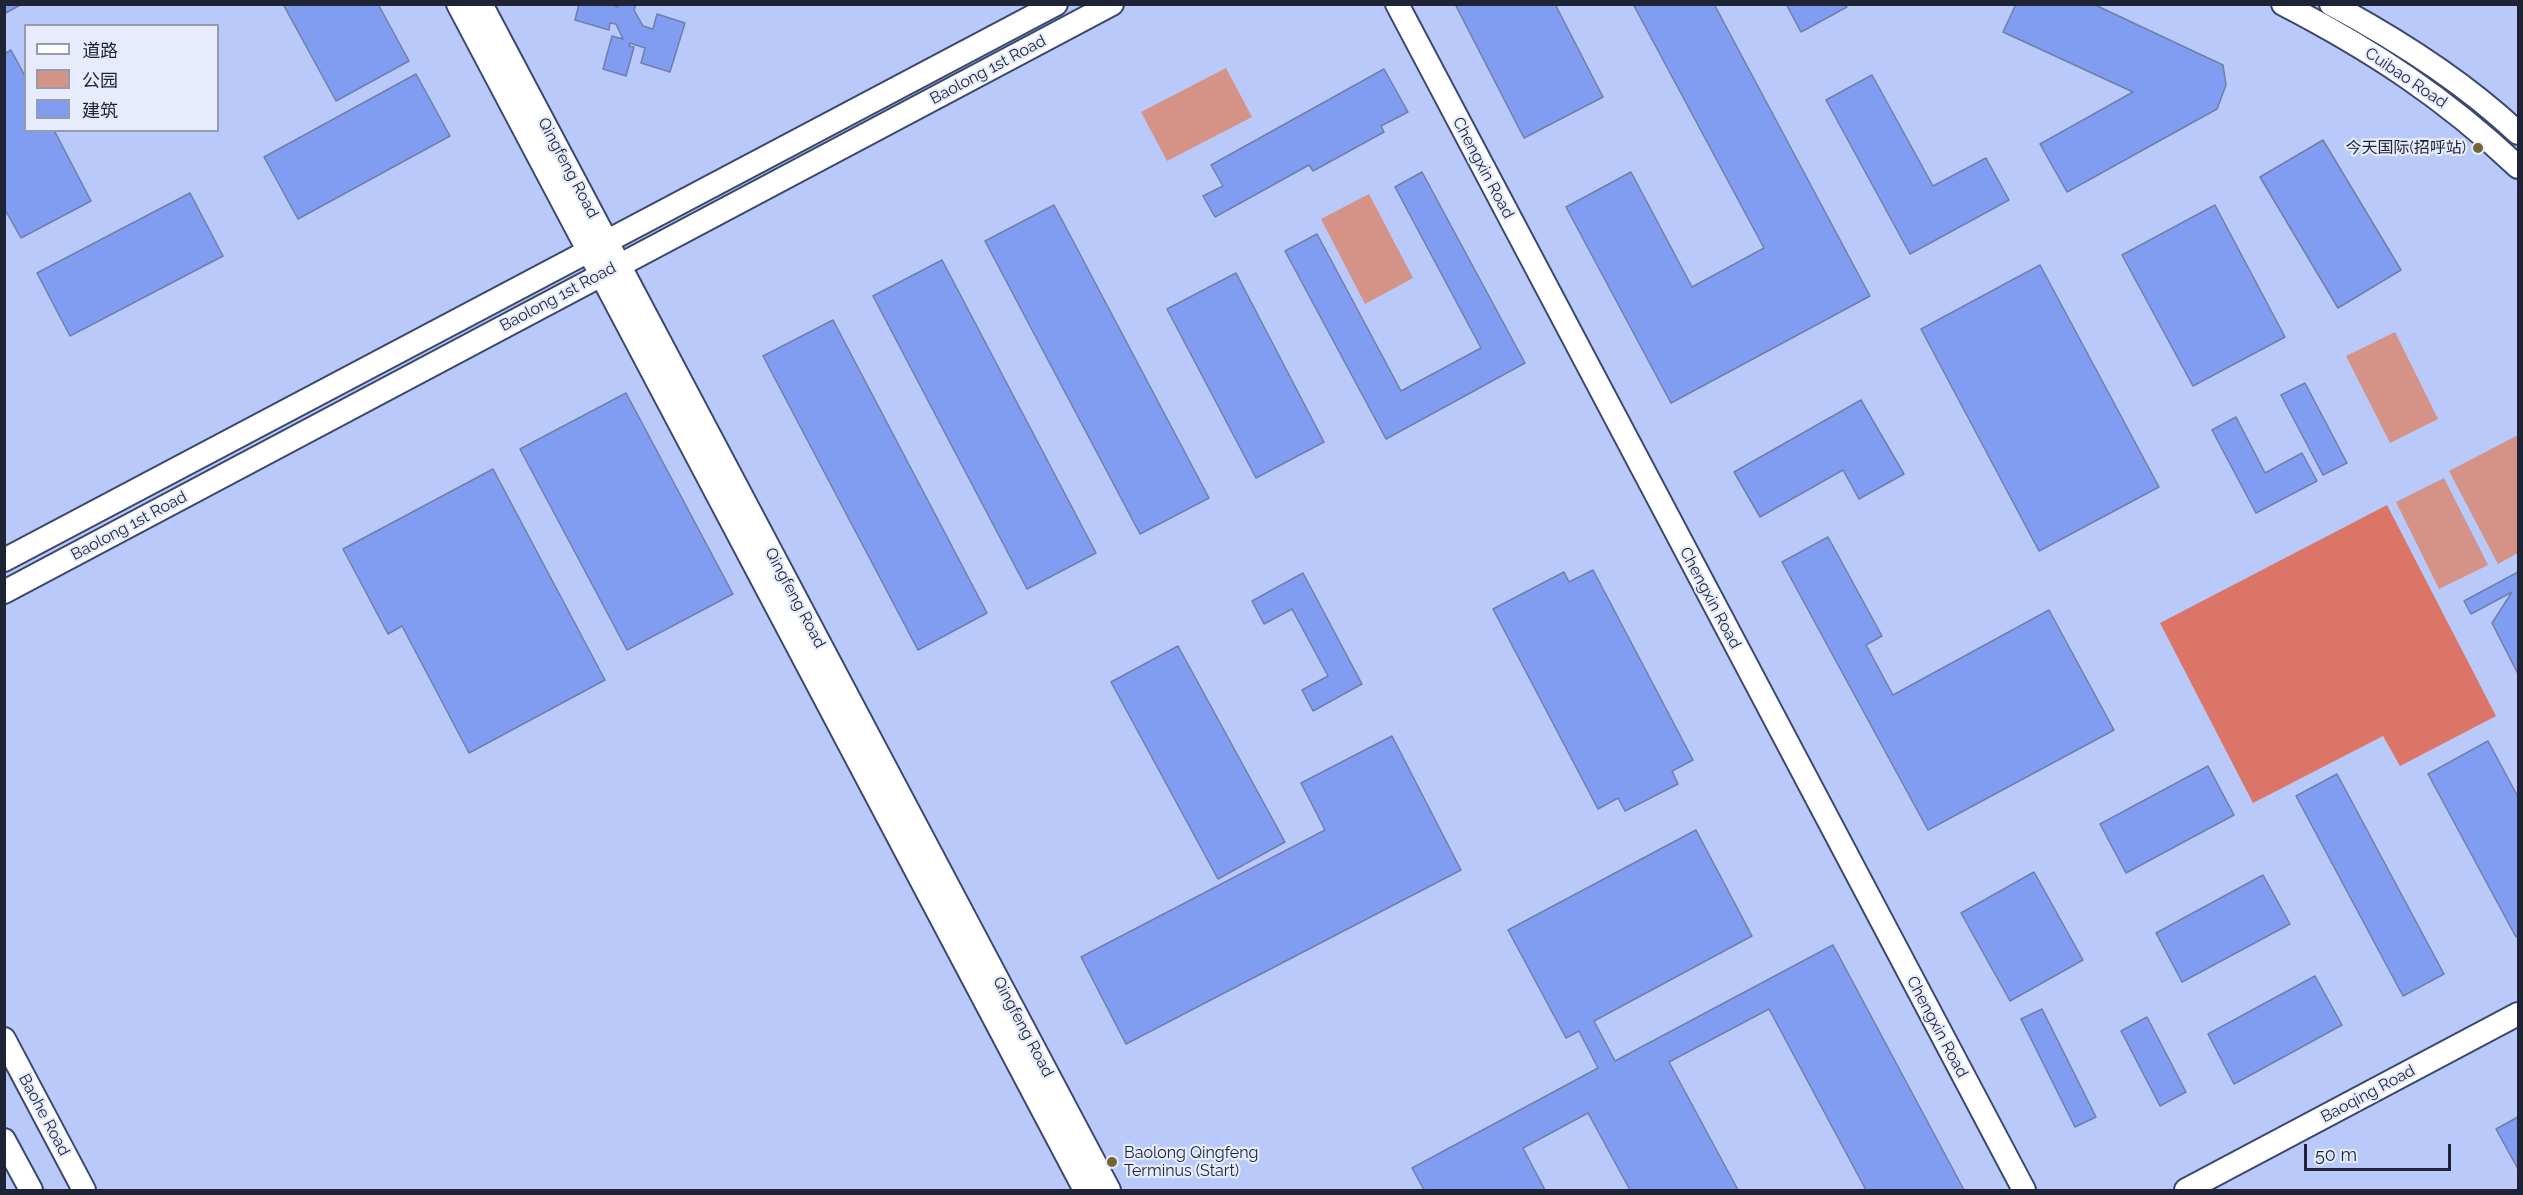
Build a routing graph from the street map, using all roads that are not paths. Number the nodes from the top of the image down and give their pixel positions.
1 (458, 4) edge
2 (482, 4) edge
3 (1056, 4) edge
4 (1112, 4) edge
5 (1397, 4) edge
6 (2283, 4) edge
7 (2331, 4) edge
8 (2518, 133) edge
9 (2518, 167) edge
10 (598, 248) junction
11 (610, 269) junction
12 (4, 560) edge
13 (4, 592) edge
14 (2518, 1014) edge
15 (4, 1039) edge
16 (4, 1140) edge
17 (31, 1191) edge
18 (84, 1191) edge
19 (1085, 1191) edge
20 (1109, 1191) edge
21 (2024, 1191) edge
22 (2186, 1191) edge

1 - 10 street, Qingfeng Road
2 - 10 street, Qingfeng Road
3 - 10 street, Baolong 1st Road
4 - 11 street, Baolong 1st Road
5 - 21 street, Chengxin Road
6 - 9 street, Cuibao Road
7 - 8 street, Cuibao Road
10 - 11 street, Qingfeng Road
10 - 12 street, Baolong 1st Road
11 - 13 street, Baolong 1st Road
11 - 19 street, Qingfeng Road
11 - 20 street, Qingfeng Road
14 - 22 street, Baoqing Road
15 - 18 street, Baohe Road
16 - 17 street

